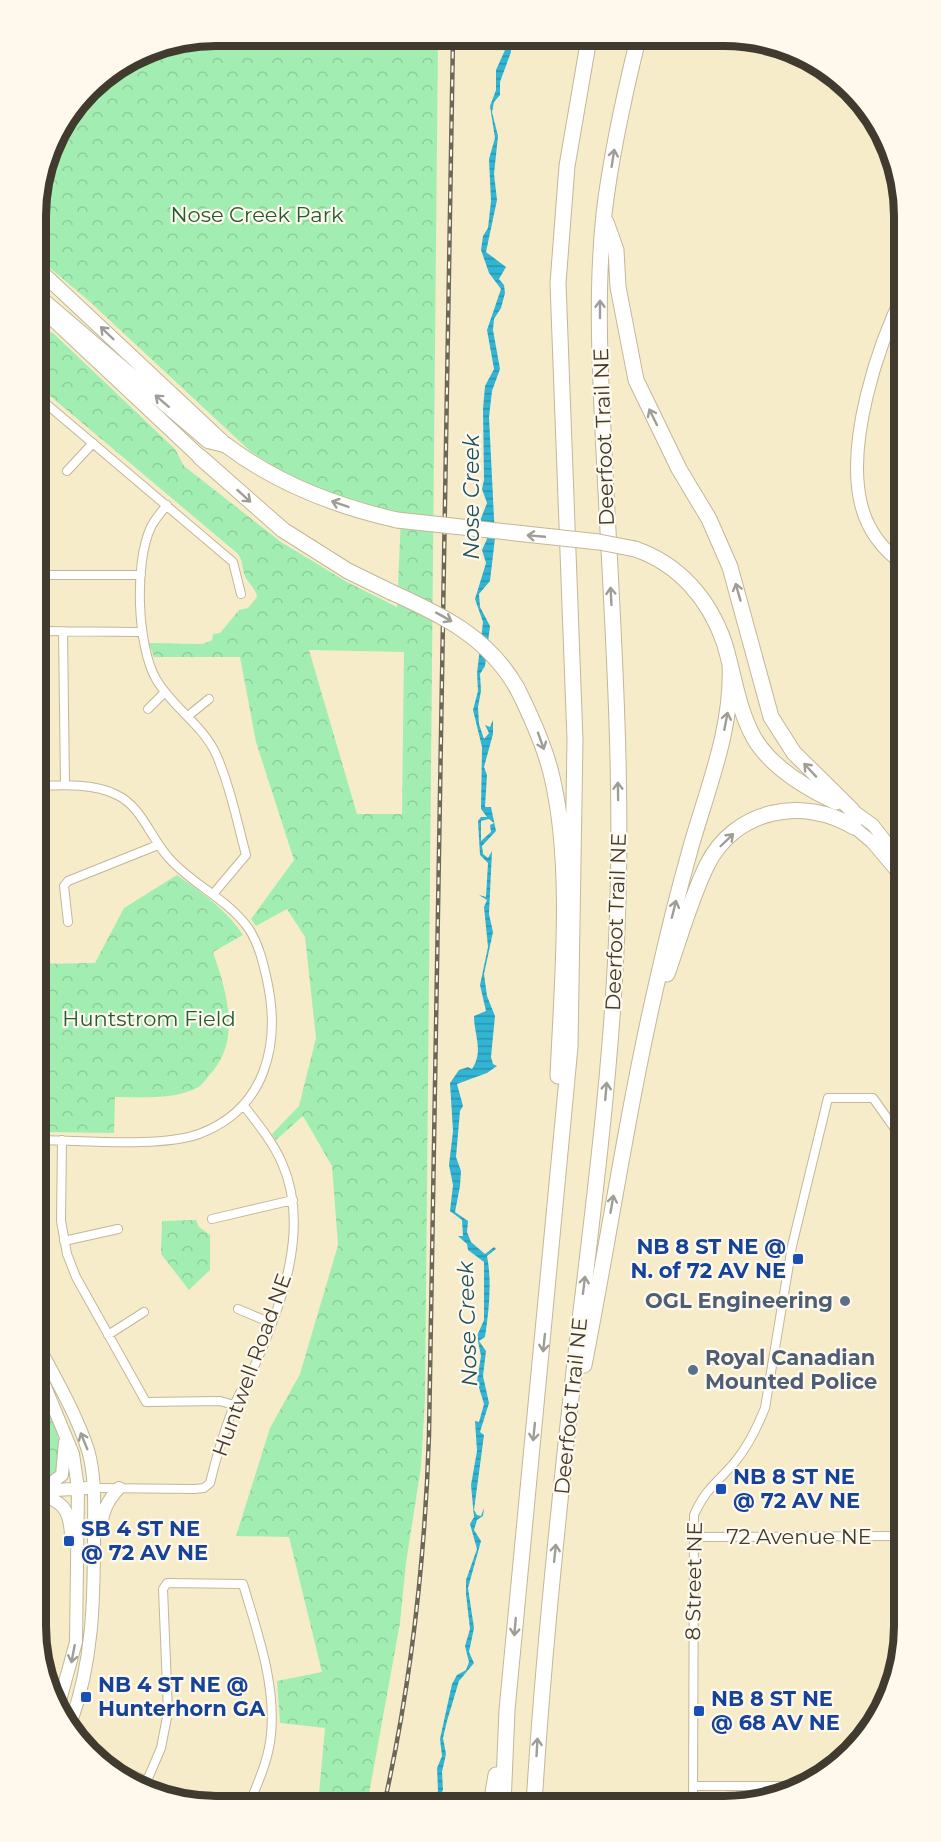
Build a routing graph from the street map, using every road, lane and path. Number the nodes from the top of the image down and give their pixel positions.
1 (588, 46) edge
2 (636, 46) edge
3 (604, 216) junction
4 (47, 292) edge
5 (47, 303) edge
6 (894, 314) edge
7 (54, 320) junction
8 (47, 321) edge
9 (47, 404) edge
10 (93, 443) junction
11 (226, 445) joint
12 (200, 457) joint
13 (67, 471) dead end
14 (167, 505) junction
15 (894, 556) edge
16 (47, 575) edge
17 (141, 575) junction
18 (241, 594) dead end
19 (47, 631) edge
20 (63, 631) junction
21 (141, 632) junction
22 (730, 664) junction
23 (165, 692) junction
24 (208, 699) dead end
25 (148, 709) dead end
26 (188, 716) junction
27 (65, 785) junction
28 (47, 786) edge
29 (852, 810) junction
30 (854, 827) joint
31 (159, 845) junction
32 (894, 852) edge
33 (894, 868) edge
34 (214, 893) junction
35 (68, 922) dead end
36 (643, 1048) junction
37 (244, 1106) junction
38 (894, 1128) edge
39 (46, 1140) edge
40 (62, 1140) junction
41 (293, 1200) junction
42 (558, 1201) junction
43 (212, 1219) dead end
44 (118, 1229) dead end
45 (63, 1241) junction
46 (238, 1309) dead end
47 (144, 1312) dead end
48 (271, 1323) junction
49 (108, 1335) junction
50 (46, 1361) edge
51 (46, 1389) edge
52 (234, 1406) junction
53 (568, 1426) junction
54 (65, 1434) junction
55 (46, 1486) edge
56 (78, 1488) junction
57 (94, 1488) junction
58 (119, 1488) junction
59 (46, 1491) edge
60 (46, 1496) edge
61 (894, 1536) edge
62 (692, 1537) junction
63 (77, 1603) junction
64 (94, 1608) junction
65 (91, 1635) junction
66 (62, 1695) edge
67 (507, 1710) junction
68 (73, 1716) edge
69 (146, 1780) edge
70 (694, 1786) junction
71 (779, 1786) edge
72 (253, 1796) edge
73 (493, 1796) edge
74 (503, 1796) edge
75 (535, 1796) edge
76 (694, 1796) edge

1 - 42 highway, Deerfoot Trail NE
3 -> 2 highway, Deerfoot Trail NE
29 -> 3 highway
53 -> 3 highway, Deerfoot Trail NE
11 -> 4 main road
5 - 7 main road
6 - 15 main road
7 - 8 main road
7 - 12 main road
9 - 10 street
10 - 13 street
10 - 14 street
22 -> 11 highway, bridge
12 -> 42 highway, bridge
14 - 17 street
14 - 18 street
16 - 17 street
17 - 21 street
19 - 20 street
20 - 21 street
20 - 27 street
21 - 23 street
22 - 29 highway
36 -> 22 highway
23 - 25 street
23 - 26 street
24 - 26 street
26 - 34 street
27 - 28 street
27 - 31 street
29 - 32 main road
30 - 33 main road
36 -> 30 highway
31 - 34 street
31 - 35 street
34 - 37 street
53 -> 36 highway
37 - 40 street
37 - 41 street, Huntwell Road NE
38 - 62 street, 8 Street NE
39 - 40 street
40 - 45 street
41 - 43 street
41 - 48 street, Huntwell Road NE
42 -> 67 highway, Deerfoot Trail NE
44 - 45 street
45 - 49 street
46 - 48 street
47 - 49 street
48 - 52 street, Huntwell Road NE
49 - 52 street
57 -> 50 main road
51 - 54 main road
52 - 58 street, Huntwell Road NE
75 -> 53 highway, Deerfoot Trail NE
54 - 55 main road
54 - 56 main road
56 - 57 main road
56 - 59 main road
56 - 63 main road
56 - 65 main road
57 - 58 street, Huntwell Road NE
57 - 64 main road
58 - 64 main road
60 - 63 main road
61 - 62 street, 72 Avenue NE
62 - 70 street, 8 Street NE
63 -> 66 main road
64 - 65 main road
65 - 68 main road
67 - 73 highway
67 - 74 highway, Deerfoot Trail NE
69 - 72 street
70 - 71 street
70 - 76 street, 8 Street NE

